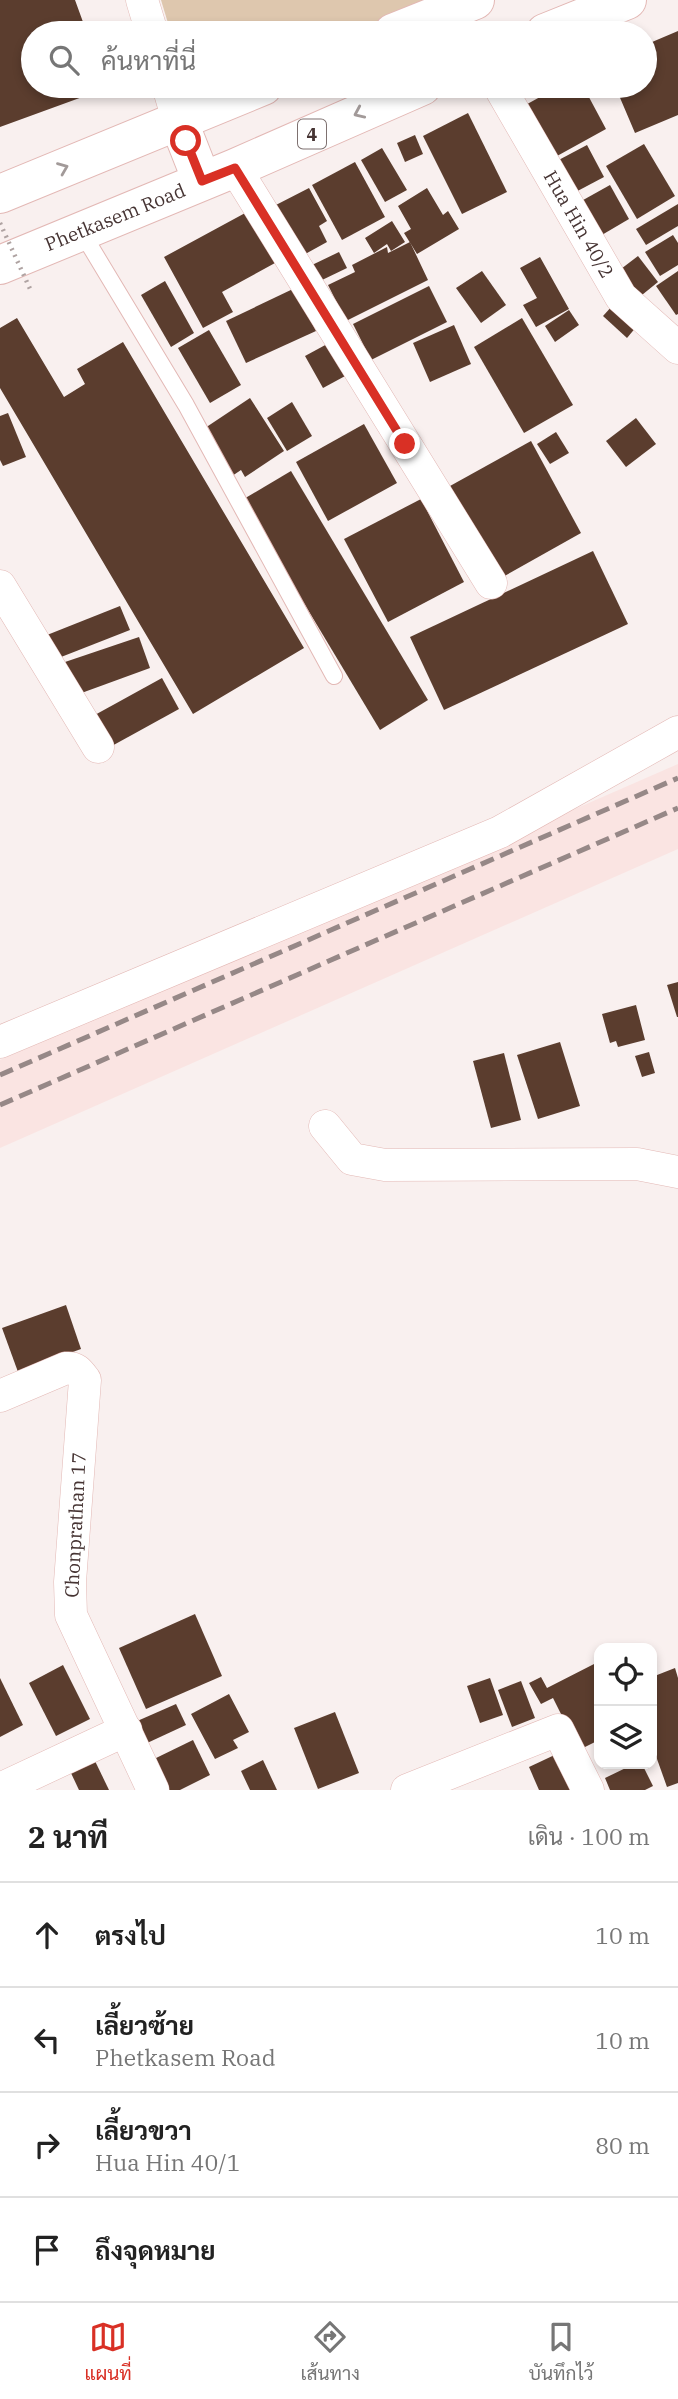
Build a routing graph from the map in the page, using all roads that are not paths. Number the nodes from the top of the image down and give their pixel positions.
1 (142, 0) edge
2 (475, 0) edge
3 (627, 0) edge
4 (148, 21) edge
5 (423, 21) edge
6 (575, 21) edge
7 (199, 98) edge
8 (394, 98) edge
9 (506, 98) edge
10 (173, 103) edge
11 (218, 175) junction
12 (0, 194) edge
13 (81, 231) junction
14 (0, 265) edge
15 (678, 348) edge
16 (491, 583) dead end
17 (0, 586) edge
18 (334, 676) dead end
19 (678, 732) edge
20 (99, 747) dead end
21 (1, 1039) edge
22 (325, 1126) dead end
23 (678, 1172) edge
24 (0, 1396) edge
25 (126, 1730) junction
26 (0, 1789) edge
27 (153, 1790) edge
28 (407, 1790) edge
29 (588, 1790) edge

1 - 4 street
2 - 5 main road
3 - 6 main road
7 - 10 main road
8 -> 11 main road, Phetkasem Road / 4
9 - 15 street, Hua Hin 40/2
10 - 11 main road
12 -> 10 main road
11 - 13 main road, Phetkasem Road / 4
11 - 16 street
13 - 14 main road, Phetkasem Road / 4
13 - 18 lane
17 - 20 street
19 - 21 street
22 - 23 street
24 - 25 street, Chonprathan 17
25 - 26 street
25 - 27 street, Chonprathan 17
28 - 29 street

